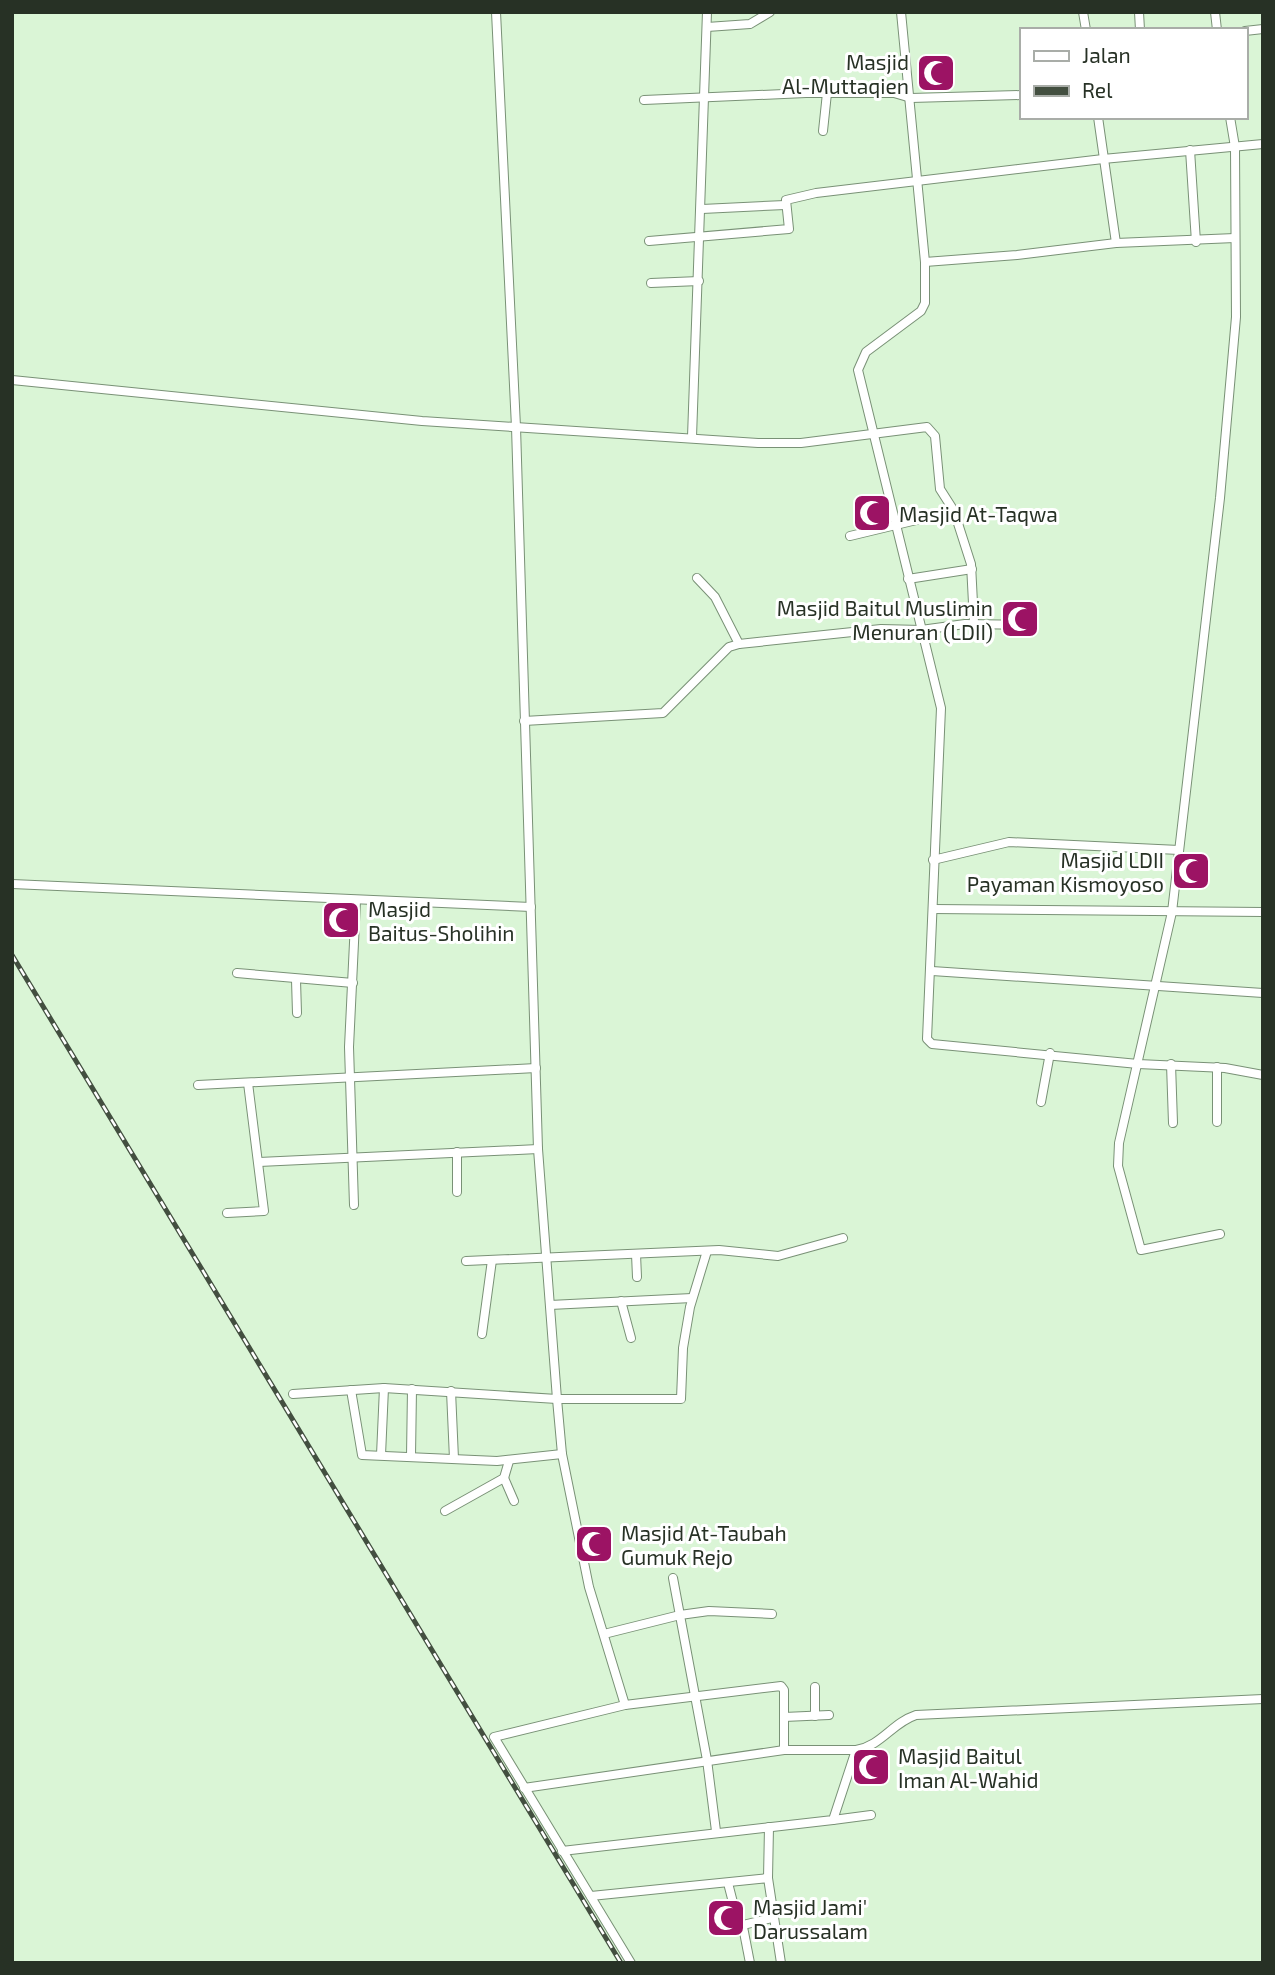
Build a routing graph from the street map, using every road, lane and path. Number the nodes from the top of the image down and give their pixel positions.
1 (496, 12) edge
2 (707, 12) edge
3 (770, 12) edge
4 (901, 12) edge
5 (707, 27) junction
6 (827, 93) junction
7 (1020, 95) edge
8 (911, 98) junction
9 (704, 99) junction
10 (644, 100) dead end
11 (1097, 119) edge
12 (1230, 119) edge
13 (823, 131) dead end
14 (1263, 144) edge
15 (1235, 146) junction
16 (1190, 150) junction
17 (1103, 159) junction
18 (916, 183) junction
19 (785, 205) junction
20 (702, 209) junction
21 (701, 238) junction
22 (1236, 239) junction
23 (649, 241) dead end
24 (1196, 242) junction
25 (1116, 243) junction
26 (925, 262) junction
27 (699, 281) junction
28 (651, 283) dead end
29 (12, 380) edge
30 (516, 427) junction
31 (873, 435) junction
32 (692, 437) junction
33 (954, 511) junction
34 (895, 528) junction
35 (850, 536) dead end
36 (972, 569) junction
37 (697, 578) dead end
38 (908, 579) junction
39 (974, 623) junction
40 (1029, 625) dead end
41 (920, 630) junction
42 (739, 644) junction
43 (524, 721) junction
44 (1179, 850) junction
45 (933, 860) junction
46 (12, 884) edge
47 (356, 901) junction
48 (531, 907) junction
49 (933, 909) junction
50 (1172, 912) junction
51 (1263, 912) edge
52 (932, 971) junction
53 (237, 974) dead end
54 (296, 980) junction
55 (353, 984) junction
56 (1157, 985) junction
57 (1263, 993) edge
58 (297, 1013) dead end
59 (1050, 1054) junction
60 (1138, 1064) junction
61 (1171, 1064) junction
62 (536, 1068) junction
63 (1217, 1068) junction
64 (1263, 1075) edge
65 (352, 1076) junction
66 (248, 1083) junction
67 (198, 1086) dead end
68 (1041, 1102) dead end
69 (1217, 1122) dead end
70 (1173, 1123) dead end
71 (538, 1149) junction
72 (457, 1152) junction
73 (354, 1156) junction
74 (259, 1162) junction
75 (457, 1192) dead end
76 (354, 1205) dead end
77 (227, 1213) dead end
78 (1220, 1234) dead end
79 (843, 1238) dead end
80 (707, 1251) junction
81 (636, 1254) junction
82 (546, 1258) junction
83 (492, 1260) junction
84 (466, 1262) dead end
85 (637, 1277) dead end
86 (692, 1298) junction
87 (621, 1301) junction
88 (550, 1305) junction
89 (482, 1334) dead end
90 (631, 1338) dead end
91 (384, 1388) junction
92 (412, 1389) junction
93 (351, 1390) junction
94 (451, 1391) junction
95 (293, 1394) dead end
96 (557, 1399) junction
97 (562, 1454) junction
98 (381, 1455) junction
99 (411, 1456) junction
100 (454, 1459) junction
101 (509, 1461) junction
102 (504, 1478) junction
103 (514, 1501) dead end
104 (445, 1511) dead end
105 (673, 1578) dead end
106 (772, 1614) dead end
107 (680, 1615) junction
108 (604, 1634) junction
109 (815, 1687) dead end
110 (695, 1696) junction
111 (1263, 1699) edge
112 (625, 1705) junction
113 (815, 1716) junction
114 (829, 1716) dead end
115 (785, 1717) junction
116 (856, 1750) junction
117 (779, 1751) junction
118 (707, 1760) junction
119 (524, 1788) junction
120 (871, 1815) dead end
121 (833, 1820) junction
122 (769, 1827) junction
123 (716, 1831) junction
124 (562, 1851) junction
125 (768, 1878) junction
126 (728, 1882) junction
127 (590, 1896) junction
128 (772, 1918) junction
129 (743, 1927) junction
130 (632, 1963) edge
131 (750, 1963) edge
132 (781, 1963) edge

1 - 30 street
2 - 5 street
3 - 5 street
4 - 8 street
5 - 9 street
6 - 8 street
6 - 9 street
6 - 13 street
7 - 8 street
8 - 18 street
9 - 10 street
9 - 20 street
11 - 17 street
12 - 15 street
14 - 15 street
15 - 16 street
15 - 22 street
16 - 17 street
16 - 24 street
17 - 18 street
17 - 25 street
18 - 19 street
18 - 26 street
19 - 20 street
19 - 21 street
20 - 21 street
21 - 23 street
21 - 27 street
22 - 24 street
22 - 44 street
24 - 25 street
25 - 26 street
26 - 31 street
27 - 28 street
27 - 32 street
29 - 30 street
30 - 32 street
30 - 43 street
31 - 32 street
31 - 33 street
31 - 34 street
33 - 34 street
33 - 36 street
34 - 35 street
34 - 38 street
36 - 38 street
36 - 39 street
37 - 42 street
38 - 41 street
39 - 40 street
39 - 41 street
41 - 42 street
41 - 45 street
42 - 43 street
43 - 48 street
44 - 45 street
44 - 50 street
45 - 49 street
46 - 47 street
47 - 48 street
47 - 55 street
48 - 62 street
49 - 50 street
49 - 52 street
50 - 51 street
50 - 56 street
52 - 56 street
52 - 59 street
53 - 54 street
54 - 55 street
54 - 58 street
55 - 65 street
56 - 57 street
56 - 60 street
59 - 60 street
59 - 68 street
60 - 61 street
60 - 78 street
61 - 63 street
61 - 70 street
62 - 65 street
62 - 71 street
63 - 64 street
63 - 69 street
65 - 66 street
65 - 73 street
66 - 67 street
66 - 74 street
71 - 72 street
71 - 82 street
72 - 73 street
72 - 75 street
73 - 74 street
73 - 76 street
74 - 77 street
79 - 80 street
80 - 81 street
80 - 86 street
81 - 82 street
81 - 85 street
82 - 83 street
82 - 88 street
83 - 84 street
83 - 89 street
86 - 87 street
86 - 96 street
87 - 88 street
87 - 90 street
88 - 96 street
91 - 92 street
91 - 93 street
91 - 98 street
92 - 94 street
92 - 99 street
93 - 95 street
93 - 98 street
94 - 96 street
94 - 100 street
96 - 97 street
97 - 101 street
97 - 108 street
98 - 99 street
99 - 100 street
100 - 101 street
101 - 102 street
102 - 103 street
102 - 104 street
105 - 107 street
106 - 107 street
107 - 108 street
107 - 110 street
108 - 112 street
109 - 113 street
110 - 112 street
110 - 115 street
110 - 118 street
111 - 116 street
112 - 119 street
113 - 114 street
113 - 115 street
115 - 117 street
116 - 117 street
116 - 121 street
117 - 118 street
118 - 119 street
118 - 123 street
119 - 124 street
120 - 121 street
121 - 122 street
122 - 123 street
122 - 125 street
123 - 124 street
124 - 127 street
125 - 126 street
125 - 128 street
126 - 127 street
126 - 129 street
127 - 130 street
128 - 129 street
128 - 132 street
129 - 131 street

